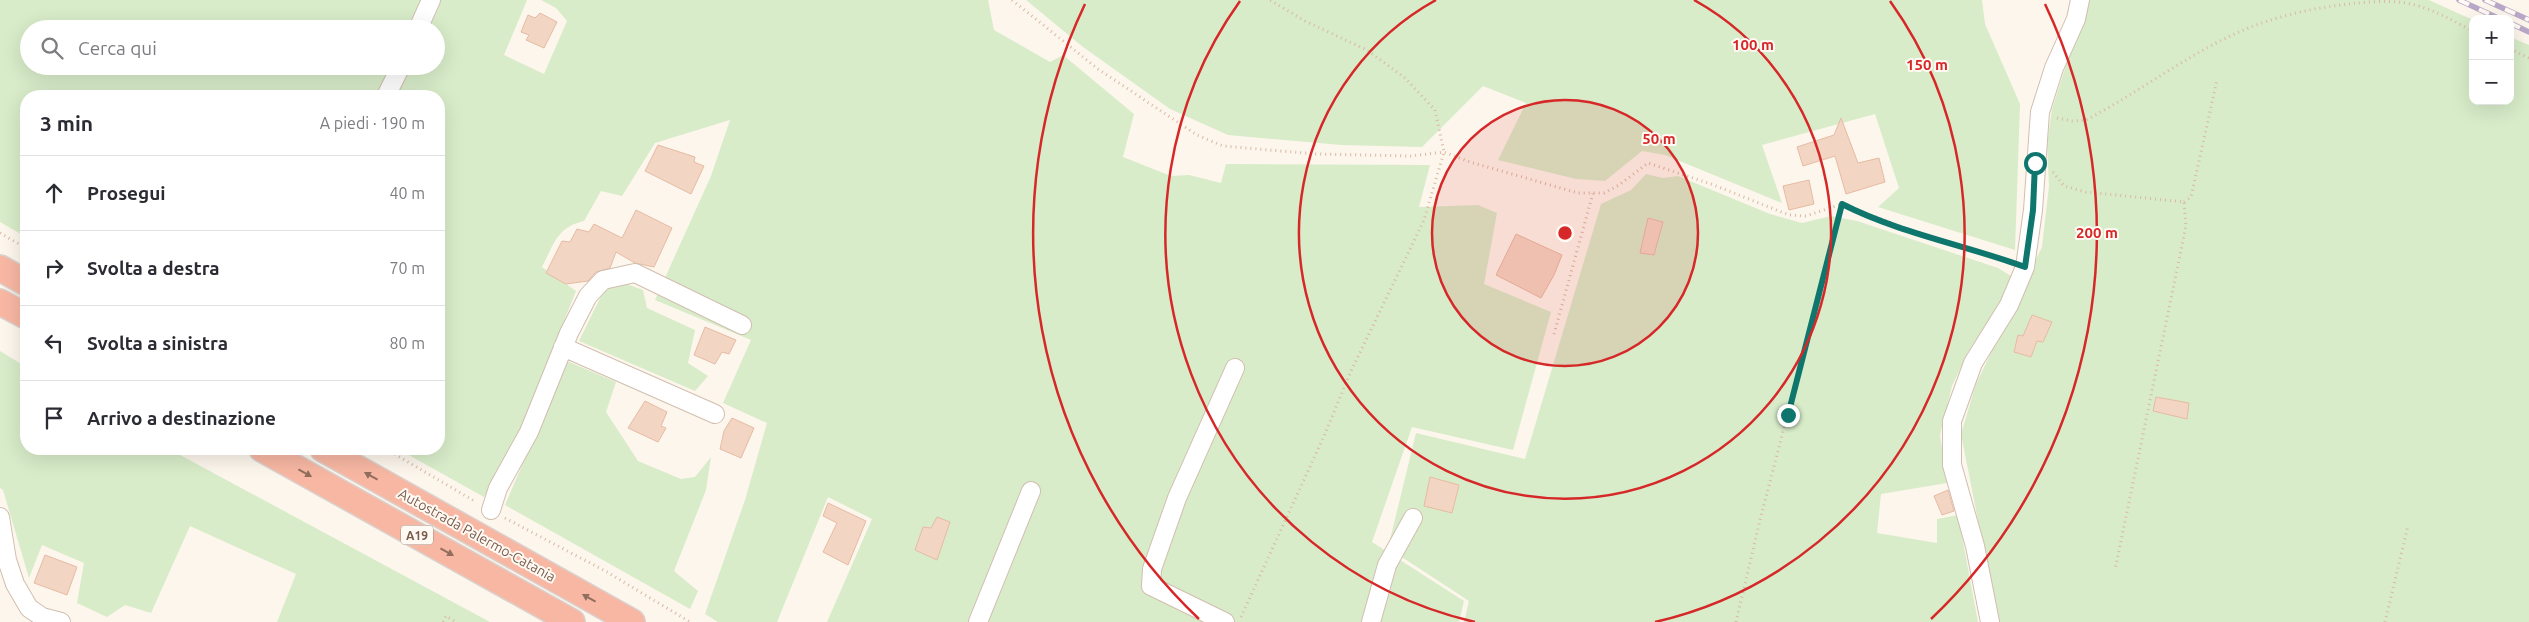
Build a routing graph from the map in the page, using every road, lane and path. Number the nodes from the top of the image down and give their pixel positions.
1 (431, 0) edge
2 (1012, 0) edge
3 (1270, 0) edge
4 (2080, 0) edge
5 (422, 20) edge
6 (2469, 29) edge
7 (2514, 51) edge
8 (2529, 58) edge
9 (396, 75) edge
10 (2217, 80) dead end
11 (389, 90) edge
12 (2040, 112) junction
13 (1444, 152) junction
14 (2035, 163) junction
15 (1593, 193) junction
16 (2184, 202) junction
17 (1842, 204) junction
18 (0, 233) edge
19 (20, 245) edge
20 (2025, 267) junction
21 (0, 268) edge
22 (20, 280) edge
23 (0, 302) edge
24 (20, 313) edge
25 (742, 325) dead end
26 (1554, 334) dead end
27 (563, 347) junction
28 (1235, 368) dead end
29 (715, 414) dead end
30 (273, 455) edge
31 (334, 455) edge
32 (396, 455) edge
33 (1030, 491) dead end
34 (491, 510) junction
35 (0, 517) edge
36 (1413, 518) dead end
37 (2408, 526) dead end
38 (2115, 570) dead end
39 (61, 622) edge
40 (443, 622) edge
41 (456, 622) edge
42 (572, 622) edge
43 (632, 622) edge
44 (690, 622) edge
45 (978, 622) edge
46 (1224, 622) edge
47 (1238, 622) edge
48 (1371, 622) edge
49 (1736, 622) edge
50 (1990, 622) edge
51 (2385, 622) edge

1 - 5 street
2 - 13 path
3 - 13 path
4 - 12 street
6 - 12 path
7 - 8 path
9 - 11 street
10 - 16 path
12 - 14 street
13 - 15 path
13 - 47 path
14 - 16 path
14 - 20 street
15 - 17 path
15 - 26 path
16 - 38 path
17 - 20 path
17 - 49 path
18 - 19 path
20 - 50 street
21 - 22 highway
23 - 24 highway
25 - 27 street
27 - 29 street
27 - 34 street
28 - 46 street
30 -> 42 highway, A19
43 -> 31 highway, Autostrada Palermo-Catania / A19
32 - 34 path
33 - 45 street
34 - 44 path
35 - 39 street
36 - 48 street
37 - 51 path
40 - 41 path

